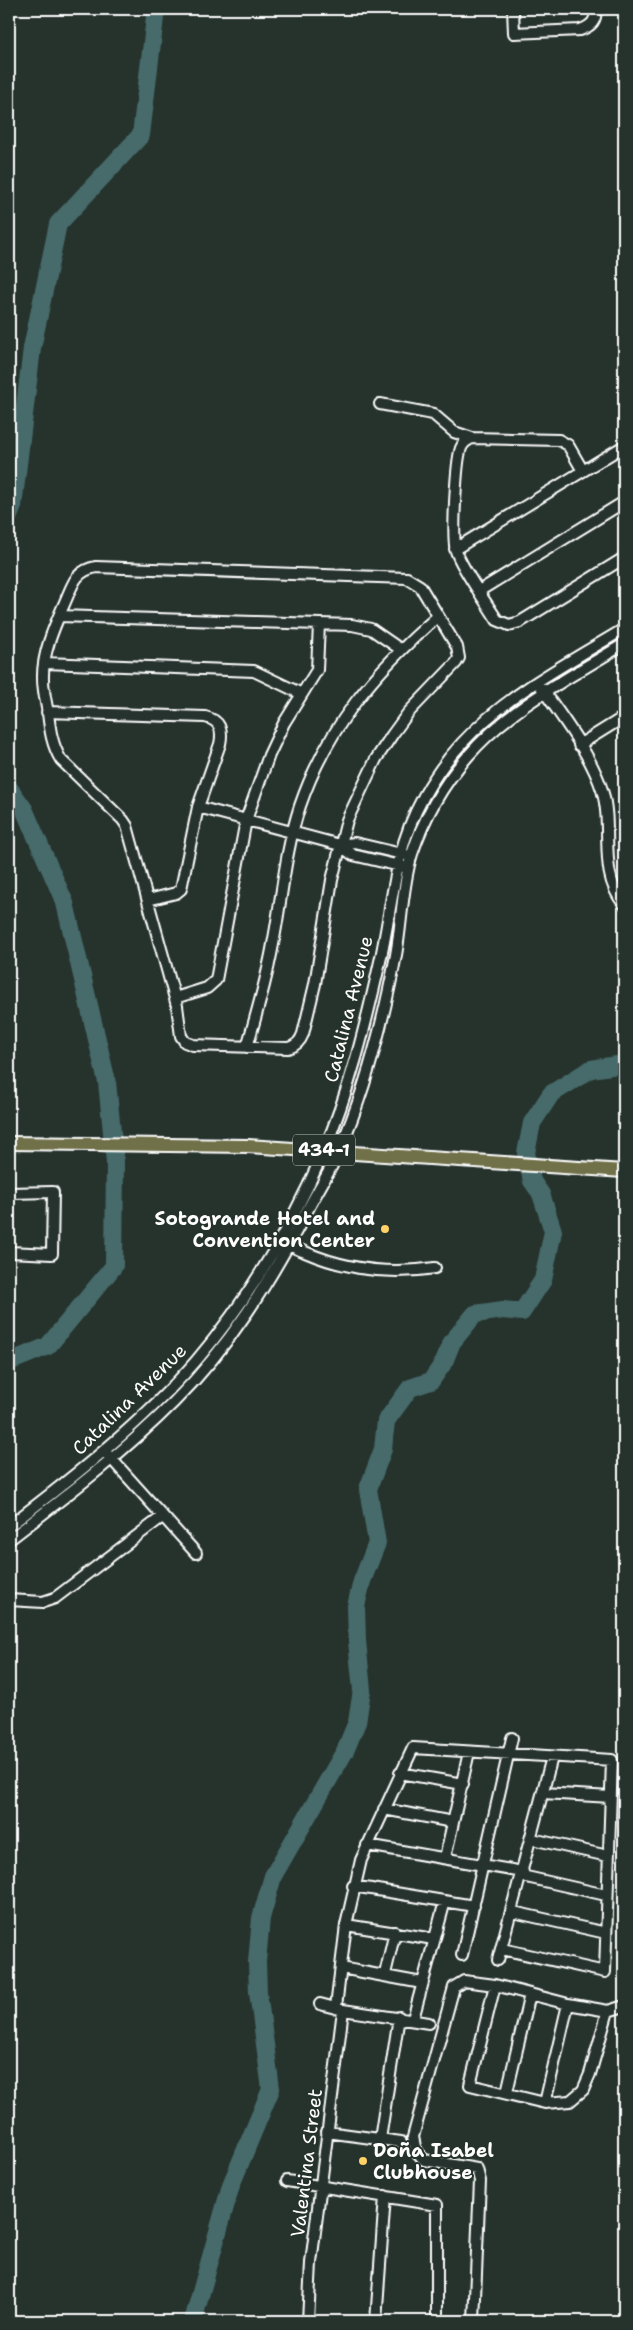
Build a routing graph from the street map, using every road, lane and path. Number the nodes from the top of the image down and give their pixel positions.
1 (513, 9) edge
2 (596, 9) edge
3 (380, 404) dead end
4 (472, 438) junction
5 (624, 446) edge
6 (583, 471) junction
7 (624, 502) edge
8 (455, 548) junction
9 (624, 558) edge
10 (479, 591) junction
11 (59, 616) junction
12 (438, 616) junction
13 (319, 624) junction
14 (624, 629) edge
15 (624, 644) edge
16 (400, 649) junction
17 (45, 664) junction
18 (537, 682) junction
19 (545, 693) junction
20 (302, 694) junction
21 (47, 712) junction
22 (623, 720) edge
23 (579, 745) junction
24 (198, 807) junction
25 (246, 820) junction
26 (292, 832) junction
27 (340, 845) junction
28 (400, 854) junction
29 (412, 856) junction
30 (398, 866) junction
31 (409, 869) junction
32 (148, 900) junction
33 (624, 904) edge
34 (175, 998) junction
35 (247, 1046) junction
36 (9, 1143) edge
37 (324, 1150) junction
38 (339, 1151) junction
39 (624, 1171) edge
40 (9, 1193) edge
41 (283, 1235) junction
42 (289, 1245) junction
43 (9, 1252) edge
44 (435, 1268) dead end
45 (104, 1451) junction
46 (112, 1460) junction
47 (162, 1517) junction
48 (9, 1526) edge
49 (9, 1540) edge
50 (196, 1553) dead end
51 (9, 1600) edge
52 (512, 1738) dead end
53 (470, 1752) junction
54 (509, 1753) junction
55 (552, 1757) junction
56 (400, 1773) junction
57 (463, 1784) junction
58 (544, 1793) junction
59 (611, 1797) junction
60 (384, 1809) junction
61 (453, 1822) junction
62 (532, 1839) junction
63 (367, 1846) junction
64 (608, 1856) junction
65 (445, 1858) junction
66 (484, 1864) junction
67 (522, 1874) junction
68 (354, 1886) junction
69 (606, 1895) junction
70 (445, 1901) junction
71 (474, 1906) junction
72 (512, 1912) junction
73 (346, 1925) junction
74 (395, 1932) junction
75 (606, 1933) junction
76 (434, 1939) junction
77 (502, 1949) junction
78 (462, 1955) dead end
79 (498, 1960) dead end
80 (341, 1968) junction
81 (385, 1974) junction
82 (422, 1982) junction
83 (495, 1985) junction
84 (530, 1994) junction
85 (320, 2004) dead end
86 (568, 2004) junction
87 (624, 2006) edge
88 (339, 2008) junction
89 (608, 2011) junction
90 (398, 2017) junction
91 (413, 2019) junction
92 (429, 2023) dead end
93 (507, 2092) junction
94 (544, 2103) junction
95 (327, 2132) junction
96 (380, 2139) junction
97 (400, 2142) dead end
98 (287, 2180) dead end
99 (320, 2187) junction
100 (385, 2196) junction
101 (308, 2321) edge
102 (376, 2321) edge
103 (437, 2321) edge
104 (474, 2321) edge

1 - 2 street
3 - 4 street
4 - 6 street
4 - 8 street
5 - 6 street
6 - 8 street
7 - 10 street
8 - 10 street
9 - 10 street
11 - 12 street
11 - 13 street
11 - 17 street
12 - 16 street
12 - 27 street
13 - 16 street
13 - 20 street
14 - 18 street, Catalina Avenue
15 - 19 street, Catalina Avenue
16 - 26 street
17 - 20 street
17 - 21 street
18 - 19 street
18 - 28 street, Catalina Avenue
19 - 23 street
19 - 29 street, Catalina Avenue
20 - 25 street
21 - 24 street
21 - 32 street
22 - 23 street
23 - 33 street
24 - 25 street
24 - 32 street
25 - 26 street
25 - 34 street
26 - 27 street
26 - 35 street
27 - 28 street
27 - 30 street
27 - 35 street
28 - 29 street
28 - 30 street, Catalina Avenue
29 - 31 street, Catalina Avenue
30 - 31 street
30 - 37 street, Catalina Avenue
31 - 38 street, Catalina Avenue
32 - 34 street
34 - 35 street
36 - 37 main road, 434-1
37 - 38 main road, 434-1
37 - 41 street, Catalina Avenue
38 - 39 main road, 434-1
38 - 42 street, Catalina Avenue
40 - 43 street
41 - 42 street
41 - 45 street, Catalina Avenue
42 - 44 street
42 - 46 street, Catalina Avenue
45 - 46 street
45 - 48 street, Catalina Avenue
46 - 47 street
46 - 49 street, Catalina Avenue
47 - 50 street
47 - 51 street
52 - 54 street
53 - 54 street
53 - 56 street, Valentina Street
53 - 57 street
54 - 55 street
54 - 66 street
55 - 58 street
55 - 59 street
56 - 57 street
56 - 60 street, Valentina Street
57 - 61 street
58 - 59 street
58 - 62 street
59 - 64 street
60 - 61 street
60 - 63 street, Valentina Street
61 - 65 street
62 - 64 street
62 - 67 street
63 - 65 street
63 - 68 street, Valentina Street
64 - 69 street
65 - 66 street
66 - 67 street
66 - 71 street
67 - 69 street
67 - 72 street
68 - 70 street
68 - 73 street, Valentina Street
69 - 75 street
70 - 71 street
70 - 76 street
71 - 78 street
72 - 75 street
72 - 77 street
73 - 74 street
73 - 80 street, Valentina Street
74 - 76 street
74 - 81 street
75 - 77 street
76 - 82 street
77 - 79 street
80 - 81 street
80 - 88 street, Valentina Street
81 - 82 street
82 - 91 street
83 - 84 street
83 - 93 street
83 - 104 street
84 - 86 street
84 - 93 street
85 - 88 street
86 - 89 street
86 - 94 street
87 - 89 street
88 - 90 street
88 - 95 street, Valentina Street
89 - 94 street
90 - 91 street
90 - 96 street
91 - 92 street
93 - 94 street
95 - 96 street
95 - 99 street, Valentina Street
96 - 97 street
98 - 99 street
99 - 100 street
99 - 101 street, Valentina Street
100 - 102 street
100 - 103 street

